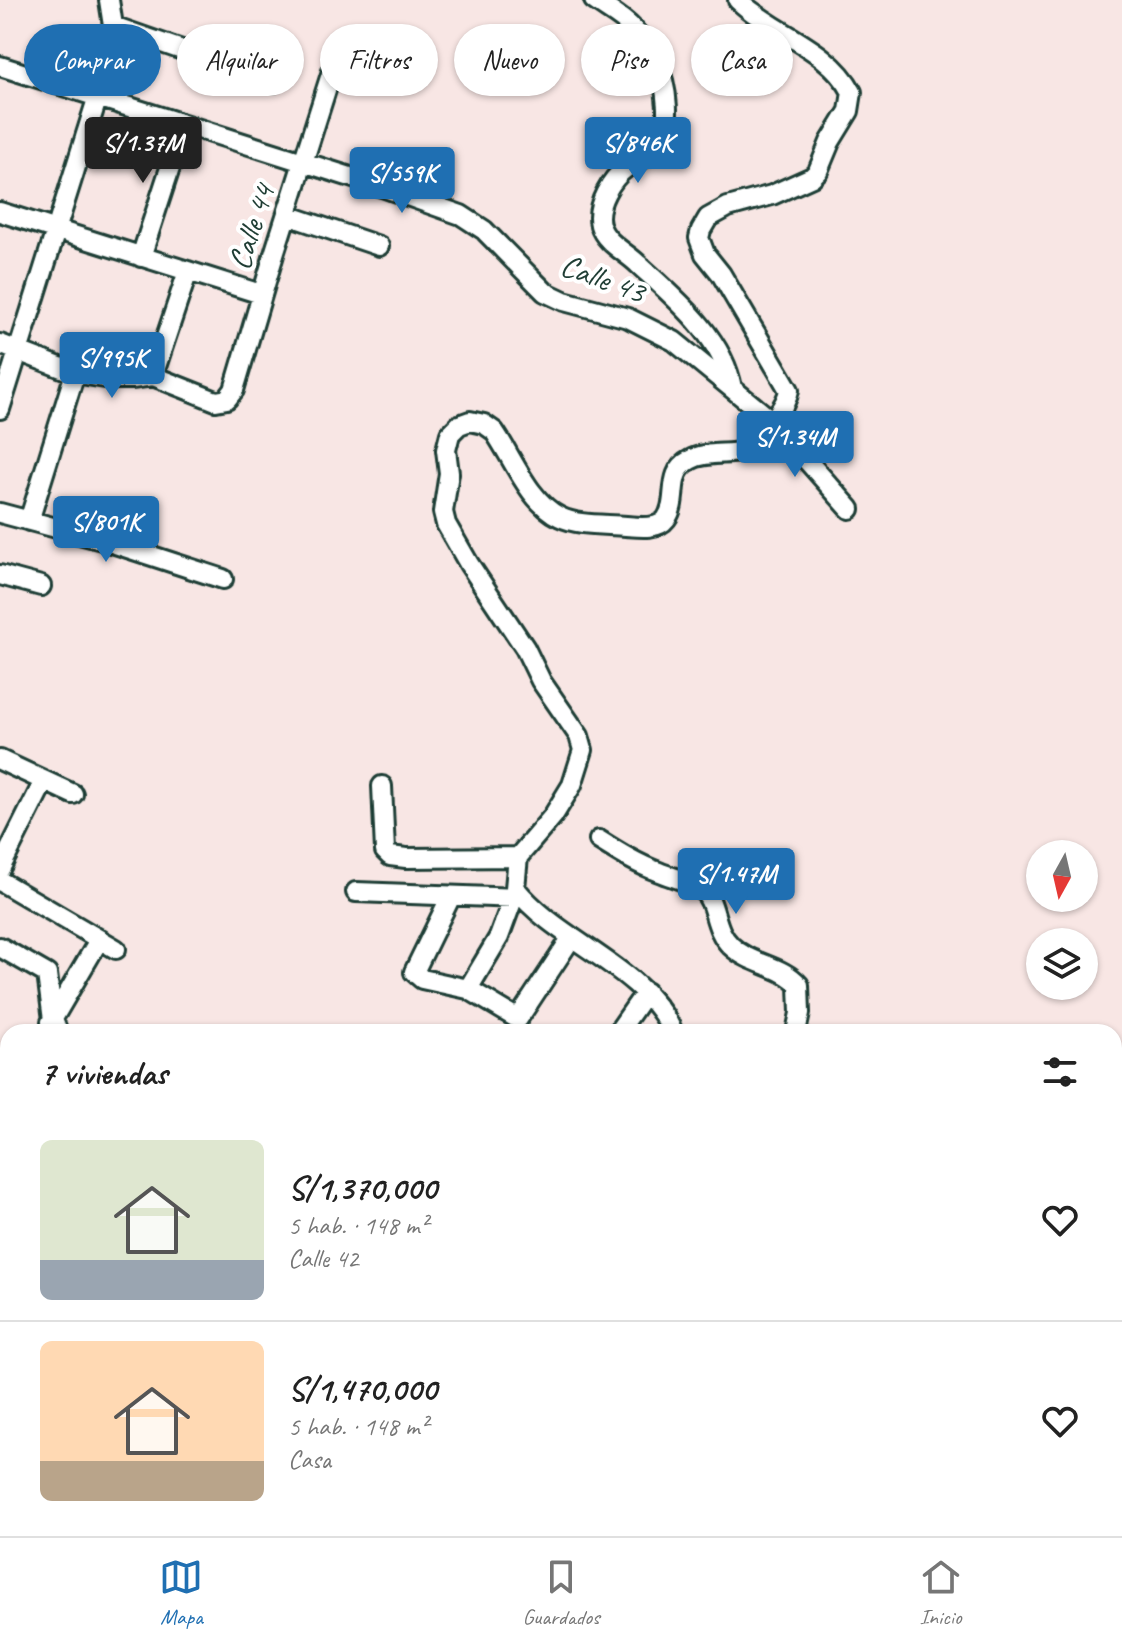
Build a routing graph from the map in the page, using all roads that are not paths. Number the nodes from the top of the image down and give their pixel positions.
1 (109, 0) edge
2 (594, 0) edge
3 (738, 0) edge
4 (113, 24) edge
5 (0, 66) edge
6 (24, 73) edge
7 (98, 96) joint
8 (324, 96) edge
9 (184, 125) junction
10 (303, 162) junction
11 (0, 212) edge
12 (287, 215) junction
13 (56, 230) junction
14 (379, 246) dead end
15 (141, 257) junction
16 (188, 271) junction
17 (261, 294) junction
18 (9, 347) edge
19 (75, 373) junction
20 (153, 376) junction
21 (732, 388) junction
22 (0, 409) edge
23 (772, 421) junction
24 (850, 509) dead end
25 (0, 513) edge
26 (29, 521) junction
27 (0, 575) edge
28 (223, 579) dead end
29 (41, 586) dead end
30 (0, 760) edge
31 (44, 781) junction
32 (382, 786) dead end
33 (73, 794) dead end
34 (599, 840) dead end
35 (518, 857) junction
36 (0, 869) edge
37 (0, 881) edge
38 (356, 892) dead end
39 (451, 896) junction
40 (518, 899) junction
41 (572, 937) junction
42 (99, 940) junction
43 (0, 947) edge
44 (116, 949) dead end
45 (468, 989) junction
46 (646, 992) junction
47 (52, 1024) edge
48 (54, 1024) edge
49 (624, 1024) edge
50 (670, 1024) edge
51 (798, 1024) edge

1 - 4 street
2 - 21 street
3 - 23 street
5 - 6 street, Calle 43
7 - 9 street, Calle 43
7 - 13 street
8 - 10 street, Calle 44
9 - 10 street, Calle 43
9 - 15 street
10 - 12 street, Calle 44
10 - 21 street, Calle 43
11 - 13 street
12 - 14 street
12 - 17 street, Calle 44
13 - 15 street
13 - 18 street
15 - 16 street
16 - 17 street
16 - 20 street
17 - 20 street, Calle 44
18 - 19 street
18 - 22 street
19 - 20 street
19 - 26 street
21 - 23 street, Calle 43
23 - 24 street, Calle 43
23 - 35 street
25 - 26 street
26 - 28 street
27 - 29 street
30 - 31 street
31 - 33 street
31 - 36 street
32 - 35 street
34 - 51 street
35 - 40 street
37 - 42 street
38 - 39 street
39 - 40 street
39 - 45 street
40 - 41 street
40 - 45 street
41 - 45 street
41 - 46 street
42 - 44 street
42 - 48 street
43 - 47 street
46 - 49 street
46 - 50 street

